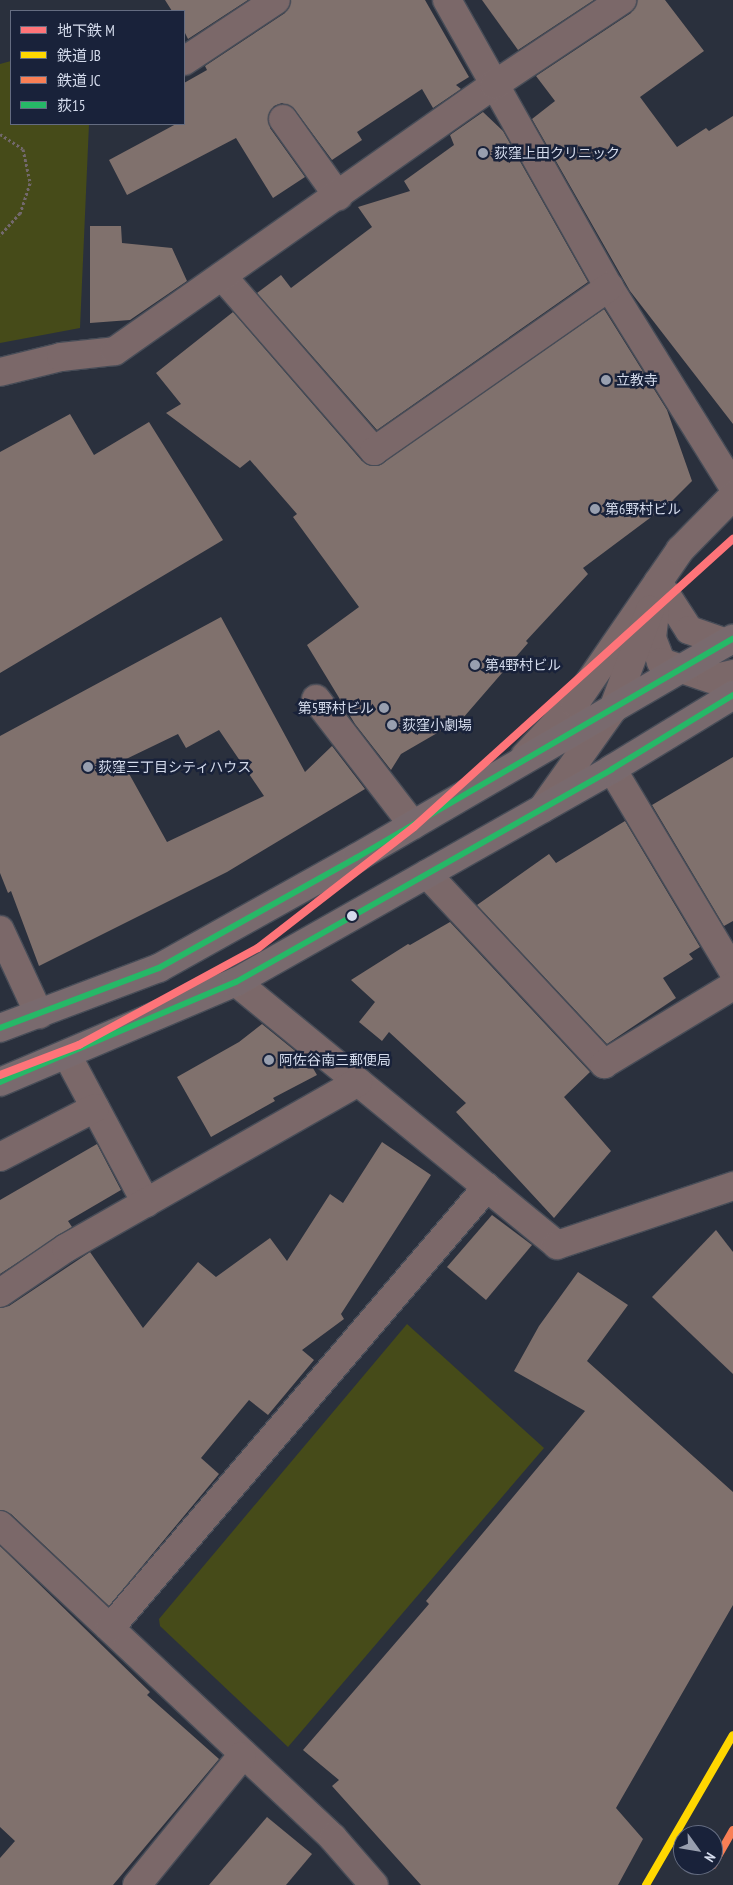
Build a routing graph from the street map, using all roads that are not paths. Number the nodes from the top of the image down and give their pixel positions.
1 (276, 0) edge
2 (447, 0) edge
3 (622, 0) edge
4 (185, 60) edge
5 (494, 85) junction
6 (284, 119) dead end
7 (338, 196) junction
8 (222, 276) junction
9 (609, 287) junction
10 (89, 338) dead end
11 (0, 352) edge
12 (0, 372) edge
13 (733, 486) edge
14 (733, 496) edge
15 (658, 582) junction
16 (730, 641) edge
17 (681, 669) junction
18 (733, 674) edge
19 (733, 696) edge
20 (316, 699) dead end
21 (613, 709) junction
22 (518, 764) junction
23 (612, 769) junction
24 (542, 809) junction
25 (413, 825) junction
26 (427, 874) junction
27 (0, 930) edge
28 (733, 971) edge
29 (236, 982) junction
30 (733, 986) edge
31 (38, 1014) junction
32 (0, 1028) edge
33 (67, 1055) junction
34 (0, 1082) edge
35 (358, 1082) junction
36 (96, 1108) junction
37 (0, 1157) edge
38 (733, 1186) edge
39 (487, 1187) junction
40 (146, 1203) junction
41 (0, 1293) edge
42 (0, 1524) edge
43 (110, 1628) junction
44 (242, 1756) junction
45 (137, 1885) edge
46 (374, 1885) edge

1 - 4 street
2 - 5 street
3 - 5 street
5 - 7 street
5 - 9 street
6 - 7 street
7 - 8 street
8 - 9 street
8 - 12 street
9 - 13 street
10 - 11 street
14 - 15 street
15 - 16 street
15 - 17 street
15 - 21 street
15 - 22 street
16 - 17 main road
17 - 18 street
17 - 21 main road
19 - 23 main road
20 - 25 street
21 - 22 main road
21 - 24 street
22 - 25 main road
23 - 24 main road
23 - 28 street
24 - 26 main road
25 - 31 main road
26 - 29 main road
26 - 30 street
27 - 31 street
29 - 33 main road
29 - 35 street
31 - 32 main road
33 - 34 main road
33 - 36 street
35 - 39 street
35 - 40 street
36 - 37 street
36 - 40 street
38 - 39 street
39 - 43 street
40 - 41 street
42 - 43 street
43 - 44 street
44 - 45 street
44 - 46 street

